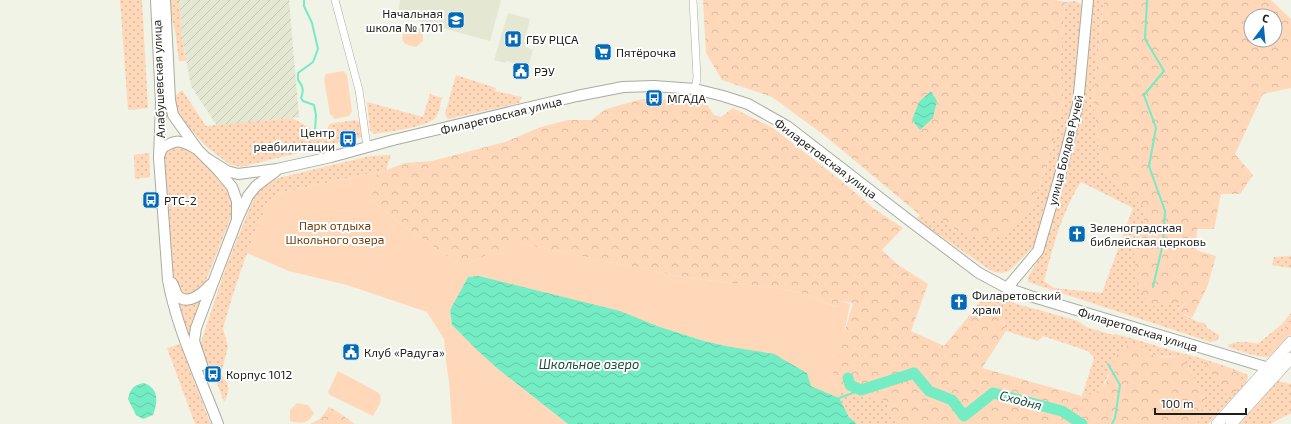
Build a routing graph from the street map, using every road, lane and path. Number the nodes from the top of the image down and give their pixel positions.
1 (156, 0) edge
2 (165, 0) edge
3 (335, 0) edge
4 (693, 0) edge
5 (1087, 0) edge
6 (695, 89) junction
7 (367, 147) junction
8 (198, 150) junction
9 (159, 158) junction
10 (208, 159) junction
11 (278, 169) junction
12 (237, 220) junction
13 (168, 269) junction
14 (214, 280) junction
15 (1008, 288) junction
16 (1291, 342) edge
17 (1286, 359) edge
18 (1254, 364) junction
19 (1268, 368) junction
20 (1278, 372) junction
21 (1271, 380) junction
22 (1251, 386) junction
23 (218, 424) edge
24 (225, 424) edge
25 (1217, 424) edge
26 (1231, 424) edge

1 - 9 street, Алабушевская улица
2 - 8 street, Алабушевская улица
3 - 7 street
4 - 6 street
5 - 15 street, улица Болдов Ручей
6 - 7 street, Филаретовская улица
6 - 15 street, Филаретовская улица
7 - 11 street, Филаретовская улица
8 - 9 street, Алабушевская улица
8 - 10 street, Алабушевская улица
9 - 13 street, Алабушевская улица
10 - 11 street, Филаретовская улица
10 - 12 street, Алабушевская улица
11 - 12 street, Филаретовская улица
12 - 14 street, Алабушевская улица
13 - 14 street, Алабушевская улица
13 - 23 street, Алабушевская улица
14 - 24 street, Алабушевская улица
15 - 18 street, Филаретовская улица
16 - 17 main road
17 - 18 street
17 - 19 main road
17 - 20 main road
18 - 19 street, Филаретовская улица
18 - 22 street
19 - 20 street, Филаретовская улица
19 - 21 main road
19 - 22 main road
20 - 21 main road
21 - 26 main road
22 - 25 main road

